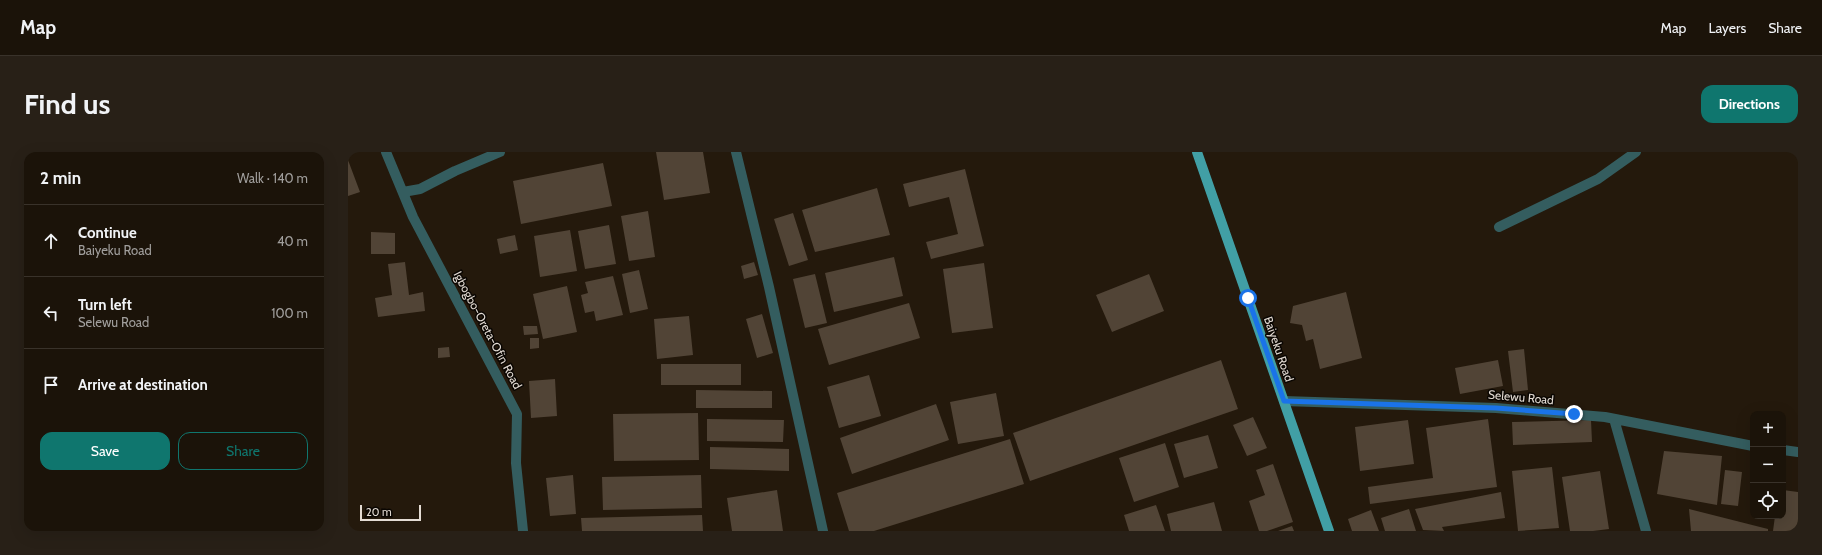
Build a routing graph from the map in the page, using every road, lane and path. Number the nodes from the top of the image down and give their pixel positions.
1 (386, 152) edge
2 (500, 152) edge
3 (736, 152) edge
4 (1197, 152) edge
5 (1636, 152) edge
6 (403, 192) junction
7 (1499, 227) dead end
8 (1284, 401) junction
9 (1614, 419) junction
10 (1750, 445) edge
11 (1786, 450) edge
12 (1798, 452) edge
13 (523, 531) edge
14 (823, 531) edge
15 (1329, 531) edge
16 (1646, 531) edge

1 - 6 street, Igbogbo-Oreta-Ofin Road
2 - 6 street
3 - 14 street
4 - 8 main road, Baiyeku Road
5 - 7 street
6 - 13 street, Igbogbo-Oreta-Ofin Road
8 - 9 street, Selewu Road
8 - 15 main road, Baiyeku Road
9 - 10 street, Selewu Road
9 - 16 street
11 - 12 street

